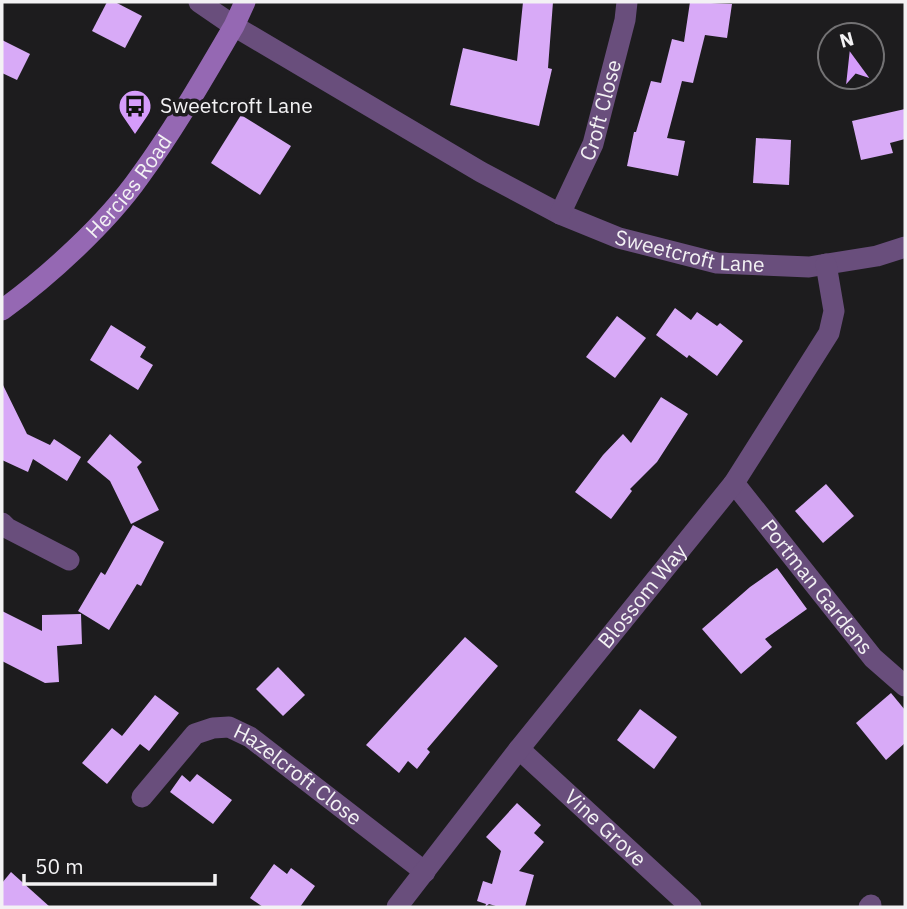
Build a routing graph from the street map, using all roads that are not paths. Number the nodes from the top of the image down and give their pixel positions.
1 (199, 2) edge
2 (245, 2) edge
3 (627, 2) edge
4 (234, 26) junction
5 (560, 214) junction
6 (905, 247) edge
7 (826, 264) junction
8 (2, 310) edge
9 (734, 483) junction
10 (2, 523) edge
11 (69, 560) dead end
12 (905, 685) edge
13 (519, 749) junction
14 (142, 797) dead end
15 (425, 872) junction
16 (397, 907) edge
17 (691, 907) edge

1 - 4 street, Sweetcroft Lane
2 - 4 street, Hercies Road
3 - 5 street, Croft Close
4 - 5 street, Sweetcroft Lane
4 - 8 street, Hercies Road
5 - 7 street, Sweetcroft Lane
6 - 7 street, Sweetcroft Lane
7 - 9 street, Blossom Way
9 - 12 street, Portman Gardens
9 - 13 street, Blossom Way
10 - 11 street
13 - 15 street, Blossom Way
13 - 17 street, Vine Grove
14 - 15 street, Hazelcroft Close
15 - 16 street, Blossom Way

